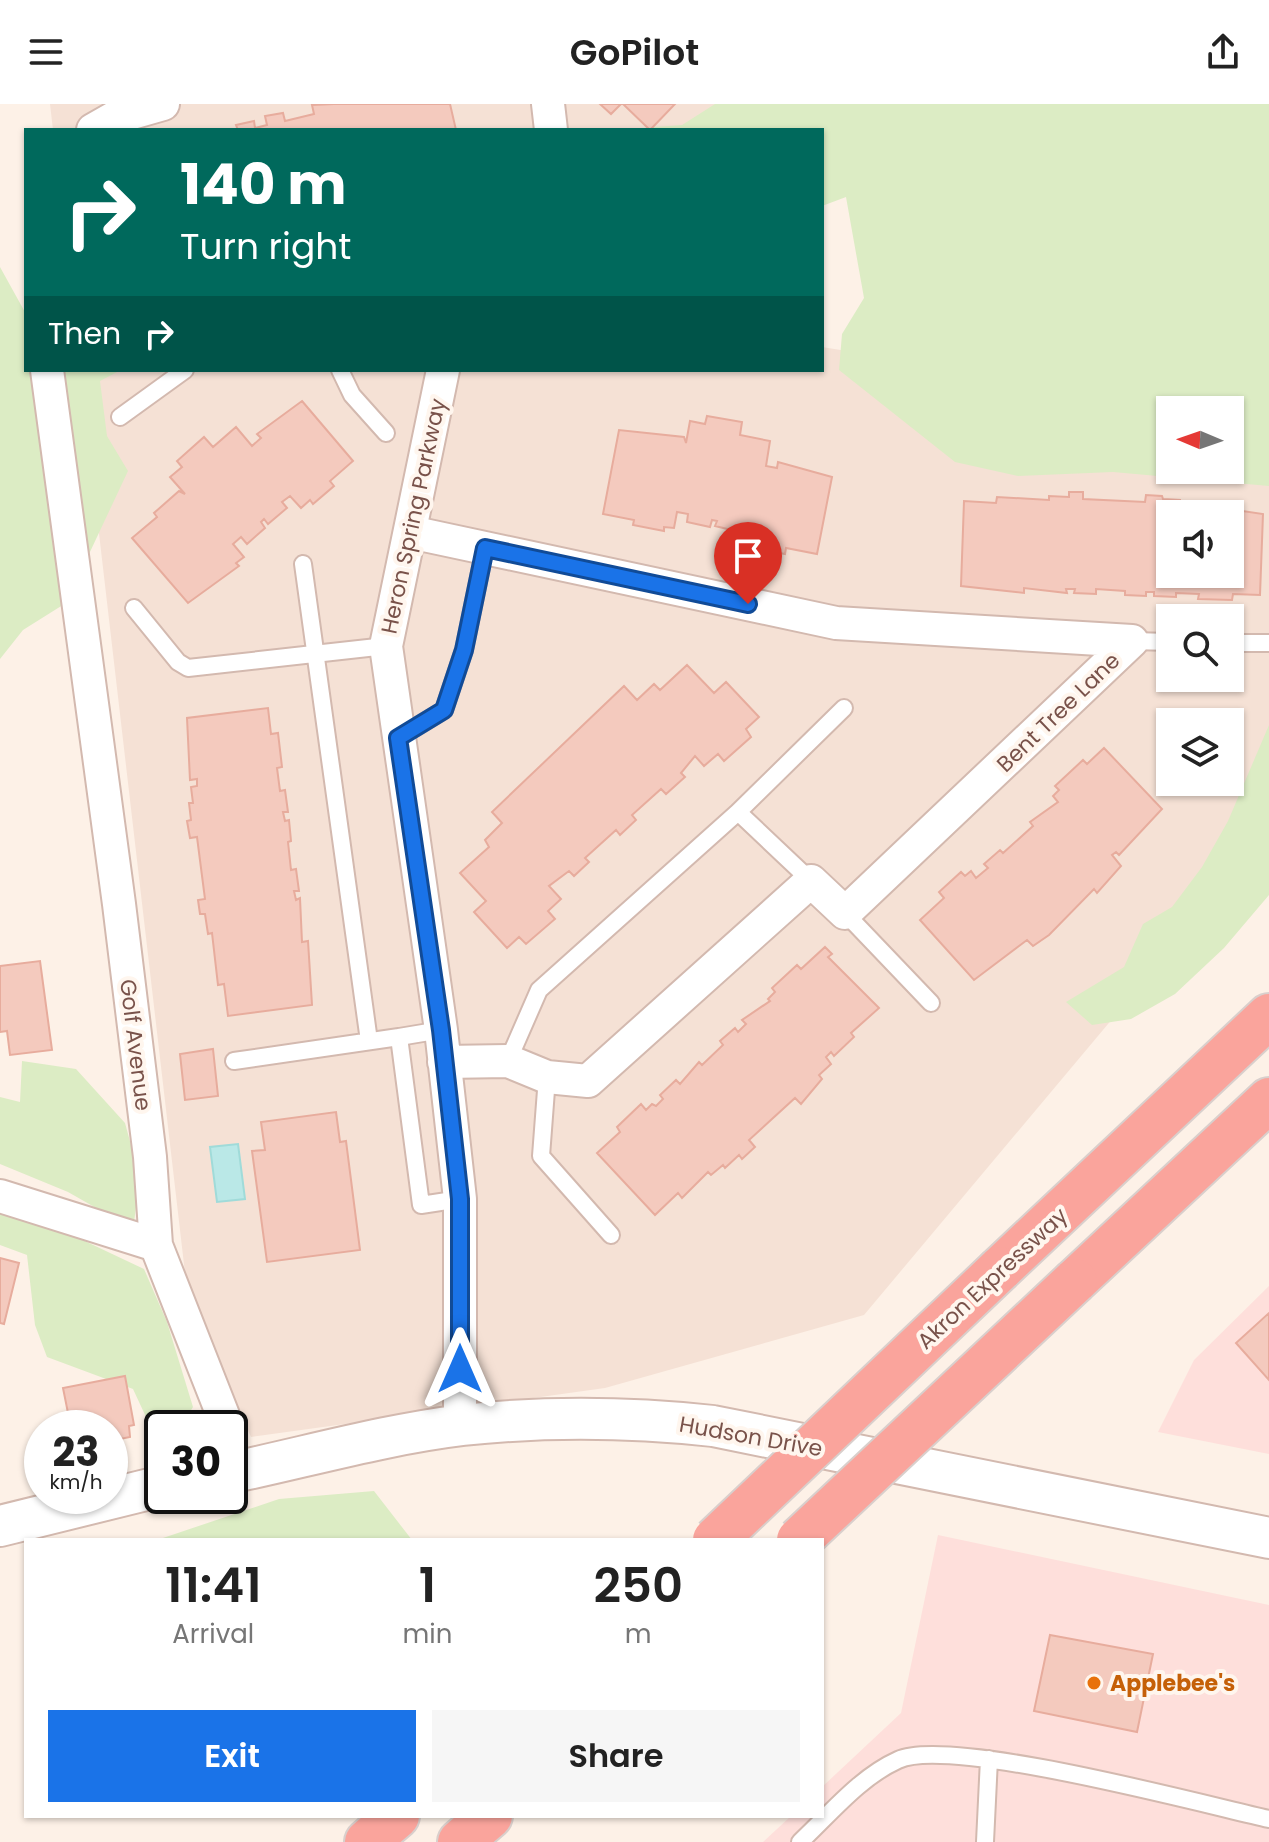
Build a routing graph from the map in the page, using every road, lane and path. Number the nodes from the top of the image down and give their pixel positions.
1 (163, 104) edge
2 (548, 104) edge
3 (96, 128) edge
4 (551, 128) edge
5 (47, 372) edge
6 (182, 372) edge
7 (341, 372) edge
8 (443, 372) edge
9 (120, 417) dead end
10 (386, 433) dead end
11 (410, 532) junction
12 (485, 548) junction
13 (303, 564) dead end
14 (134, 608) dead end
15 (1132, 641) junction
16 (1156, 642) edge
17 (1244, 643) edge
18 (1269, 643) edge
19 (386, 646) junction
20 (316, 656) junction
21 (844, 708) dead end
22 (398, 738) junction
23 (738, 812) junction
24 (811, 881) junction
25 (845, 913) junction
26 (931, 1003) dead end
27 (1269, 1016) edge
28 (441, 1030) junction
29 (399, 1037) junction
30 (369, 1041) junction
31 (234, 1061) dead end
32 (508, 1061) junction
33 (444, 1062) junction
34 (547, 1077) junction
35 (1269, 1100) edge
36 (0, 1196) edge
37 (460, 1199) junction
38 (611, 1235) dead end
39 (156, 1245) junction
40 (221, 1410) edge
41 (460, 1426) junction
42 (248, 1457) edge
43 (144, 1490) edge
44 (0, 1526) edge
45 (717, 1538) edge
46 (801, 1538) edge
47 (1269, 1538) edge
48 (989, 1759) junction
49 (395, 1818) edge
50 (488, 1818) edge
51 (1269, 1819) edge
52 (367, 1842) edge
53 (460, 1842) edge
54 (800, 1842) edge
55 (985, 1842) edge

1 - 3 street
2 - 4 street
5 - 39 street, Golf Avenue
6 - 9 lane
7 - 10 lane
8 - 11 street, Heron Spring Parkway
11 - 12 street, Bent Tree Lane
11 - 19 street, Heron Spring Parkway
12 - 15 street, Bent Tree Lane
12 - 22 lane
13 - 20 lane
14 - 20 lane
15 - 16 lane
15 - 25 street, Bent Tree Lane
17 - 18 lane
19 - 20 lane
19 - 22 street, Heron Spring Parkway
20 - 30 lane
21 - 23 lane
22 - 28 street, Heron Spring Parkway
23 - 24 lane
23 - 32 lane
24 - 25 street
24 - 34 street
25 - 26 lane
27 - 45 highway, Akron Expressway, bridge
28 - 29 lane
28 - 33 street, Heron Spring Parkway
29 - 30 lane
29 - 37 lane
30 - 31 lane
32 - 33 street
32 - 34 street
33 - 37 street, Heron Spring Parkway
34 - 38 lane
35 - 46 highway, bridge
36 - 39 street
37 - 41 street, Heron Spring Parkway
39 - 40 street, Golf Avenue
41 - 42 street, Hudson Drive
41 - 47 street, Hudson Drive
43 - 44 street
48 - 51 lane
48 - 54 lane
48 - 55 lane
49 - 52 highway
50 - 53 highway

